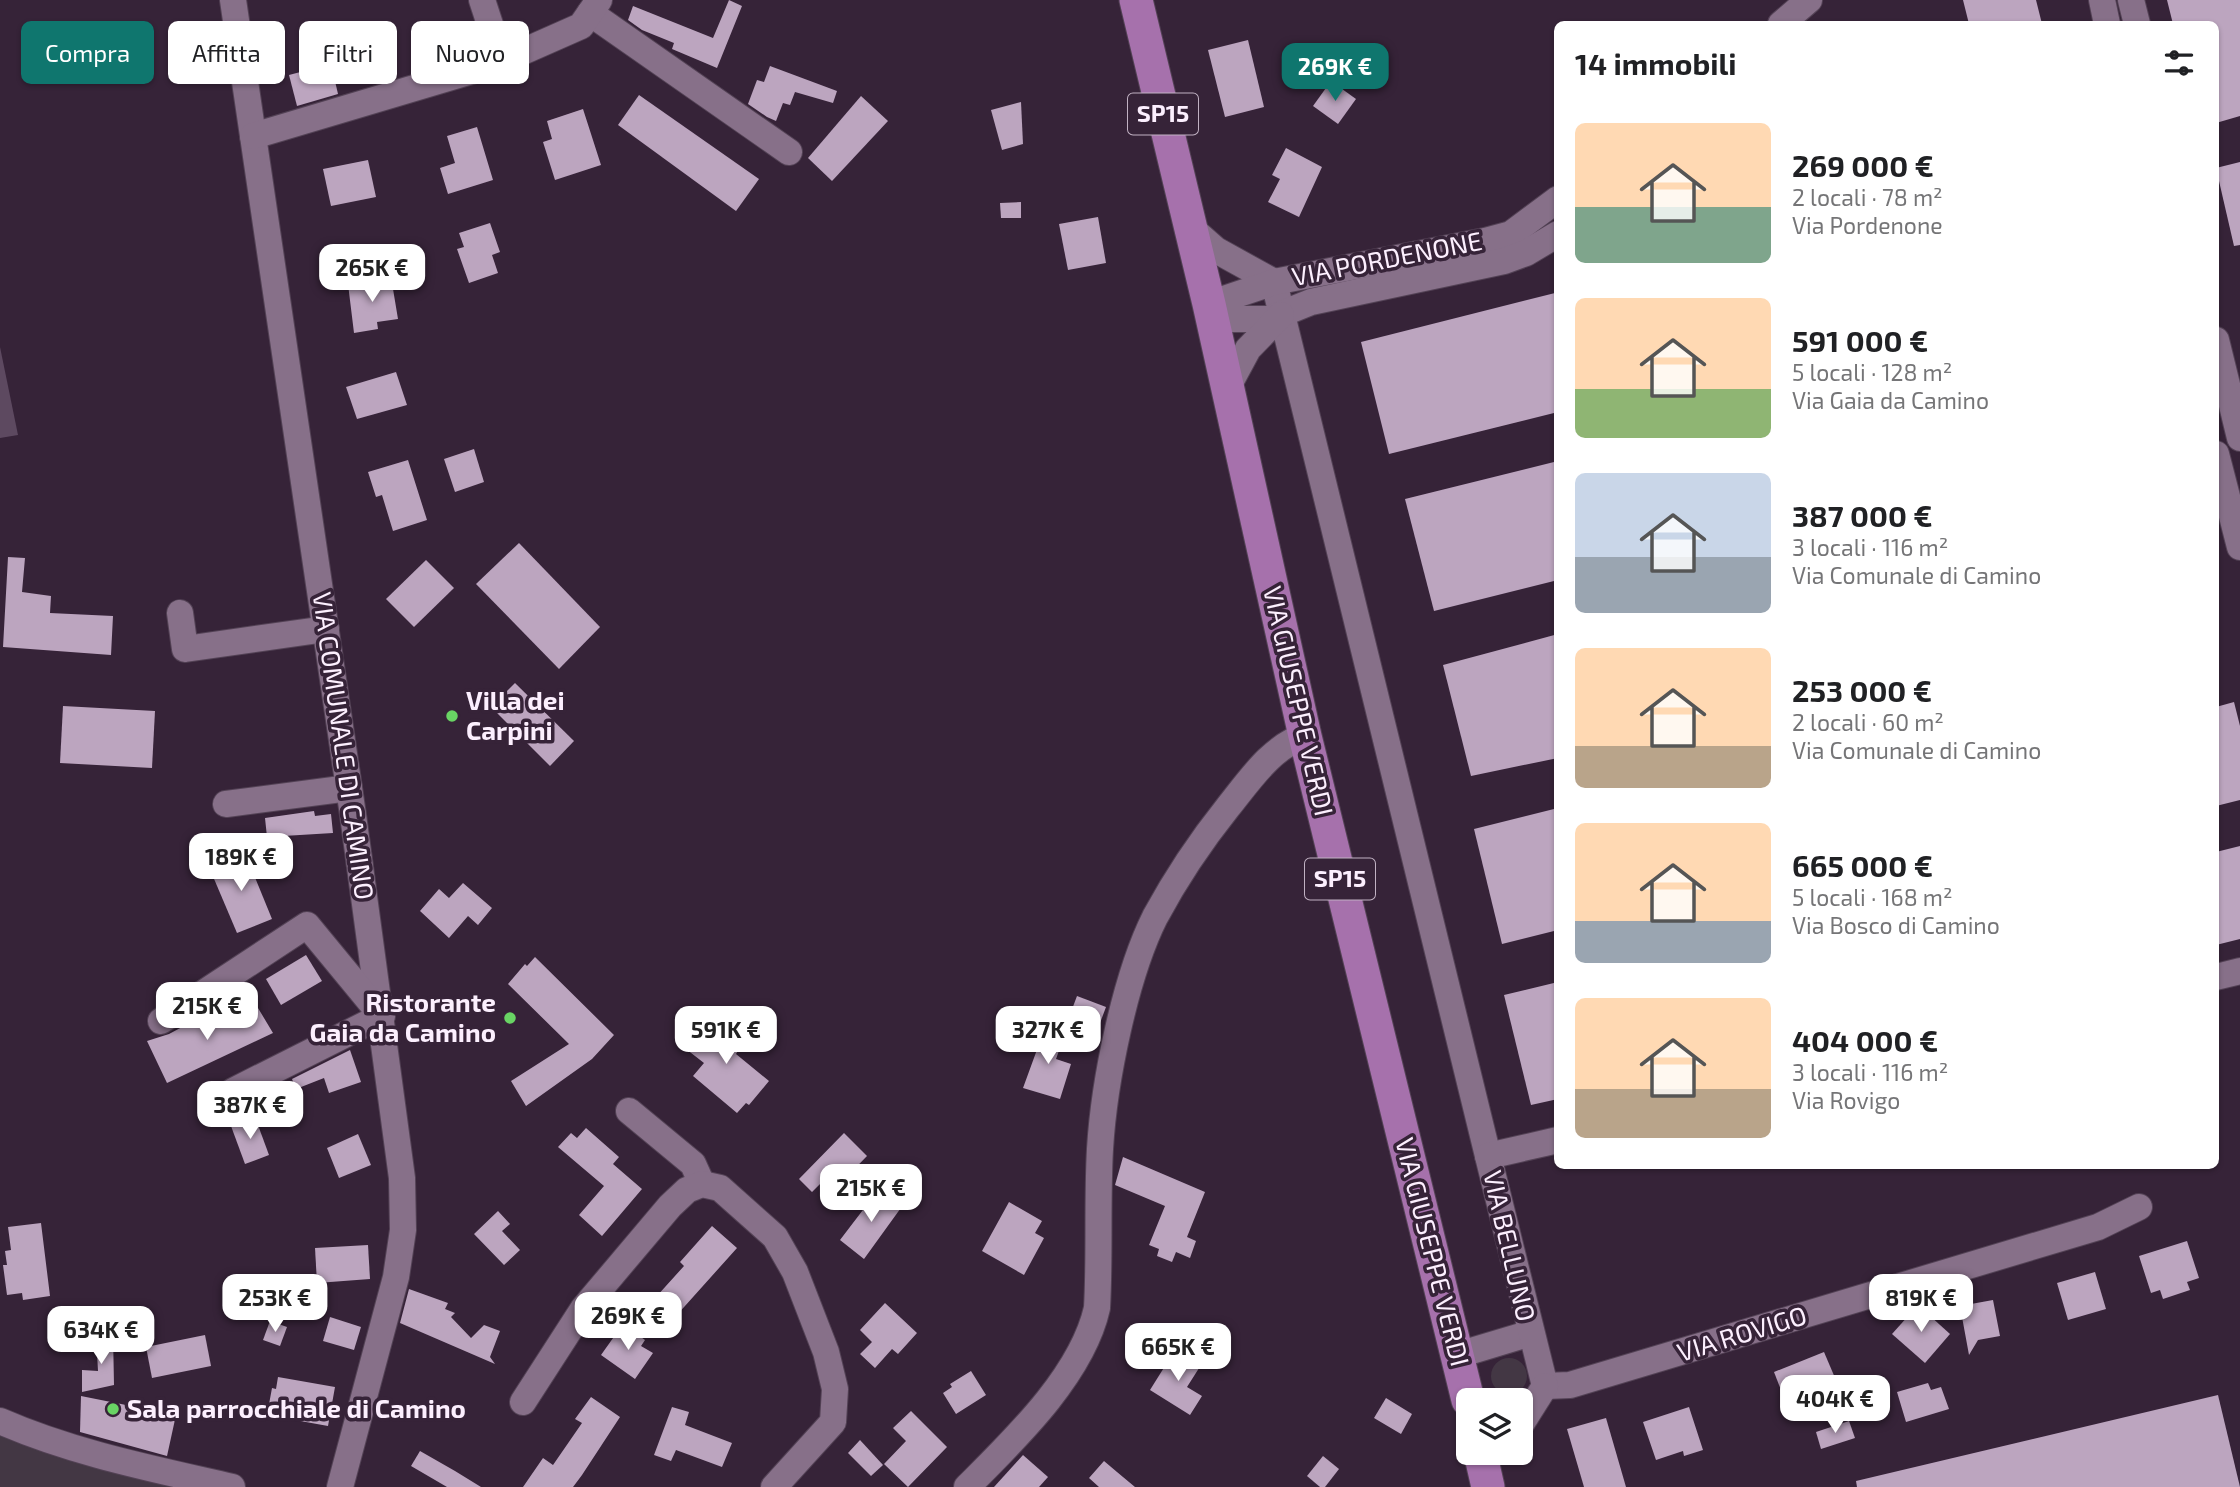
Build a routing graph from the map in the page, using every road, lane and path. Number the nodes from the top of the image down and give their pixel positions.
1 (233, 0) edge
2 (482, 0) edge
3 (1136, 0) edge
4 (1791, 0) edge
5 (1809, 0) edge
6 (2102, 0) edge
7 (2131, 0) edge
8 (594, 6) edge
9 (489, 21) edge
10 (1766, 21) edge
11 (1784, 21) edge
12 (2106, 21) edge
13 (2136, 21) edge
14 (529, 50) edge
15 (426, 84) edge
16 (253, 136) junction
17 (789, 152) dead end
18 (1554, 203) edge
19 (1532, 221) junction
20 (1191, 228) junction
21 (1554, 233) edge
22 (1554, 237) edge
23 (1274, 282) junction
24 (1210, 311) junction
25 (1281, 315) junction
26 (2219, 352) edge
27 (1227, 388) junction
28 (2240, 438) edge
29 (2219, 466) edge
30 (2240, 547) edge
31 (180, 613) dead end
32 (326, 629) junction
33 (1305, 736) junction
34 (349, 788) junction
35 (226, 804) dead end
36 (2240, 971) edge
37 (2219, 977) edge
38 (382, 1016) junction
39 (161, 1021) dead end
40 (233, 1091) dead end
41 (629, 1111) dead end
42 (1554, 1141) edge
43 (1489, 1156) junction
44 (702, 1184) junction
45 (2139, 1207) dead end
46 (1531, 1333) junction
47 (1458, 1355) junction
48 (1471, 1388) edge
49 (1530, 1388) edge
50 (523, 1402) dead end
51 (1533, 1403) edge
52 (0, 1421) edge
53 (232, 1487) edge
54 (340, 1487) edge
55 (774, 1487) edge
56 (967, 1487) edge

1 - 16 street, VIA COMUNALE DI CAMINO
2 - 9 street
3 - 20 main road, VIA GIUSEPPE VERDI / SP15
4 - 10 street
5 - 11 street
6 - 12 street
7 - 13 street
8 - 14 street
8 - 17 street
15 - 16 street
16 - 32 street, VIA COMUNALE DI CAMINO
18 - 19 street, VIA PORDENONE
19 - 21 street
19 - 23 street, VIA PORDENONE
20 - 23 street
20 - 24 main road, VIA GIUSEPPE VERDI / SP15
22 - 25 street, VIA PORDENONE
23 - 24 street, VIA PORDENONE
23 - 25 street
24 - 25 street, VIA PORDENONE
24 - 27 main road, VIA GIUSEPPE VERDI / SP15
25 - 27 street
25 - 43 street
26 - 28 street
27 - 33 main road, VIA GIUSEPPE VERDI / SP15
29 - 30 street
31 - 32 street
32 - 34 street, VIA COMUNALE DI CAMINO
33 - 47 main road, VIA GIUSEPPE VERDI / SP15
33 - 56 street
34 - 35 street
34 - 38 street, VIA COMUNALE DI CAMINO
36 - 37 street
38 - 39 street
38 - 40 street
38 - 54 street, VIA COMUNALE DI CAMINO
41 - 44 street
42 - 43 street, VIA BELLUNO
43 - 46 street, VIA BELLUNO
44 - 50 street
44 - 55 street
45 - 51 street, VIA ROVIGO
46 - 47 street, VIA BELLUNO
46 - 49 street
47 - 48 main road, VIA GIUSEPPE VERDI / SP15
52 - 53 street

